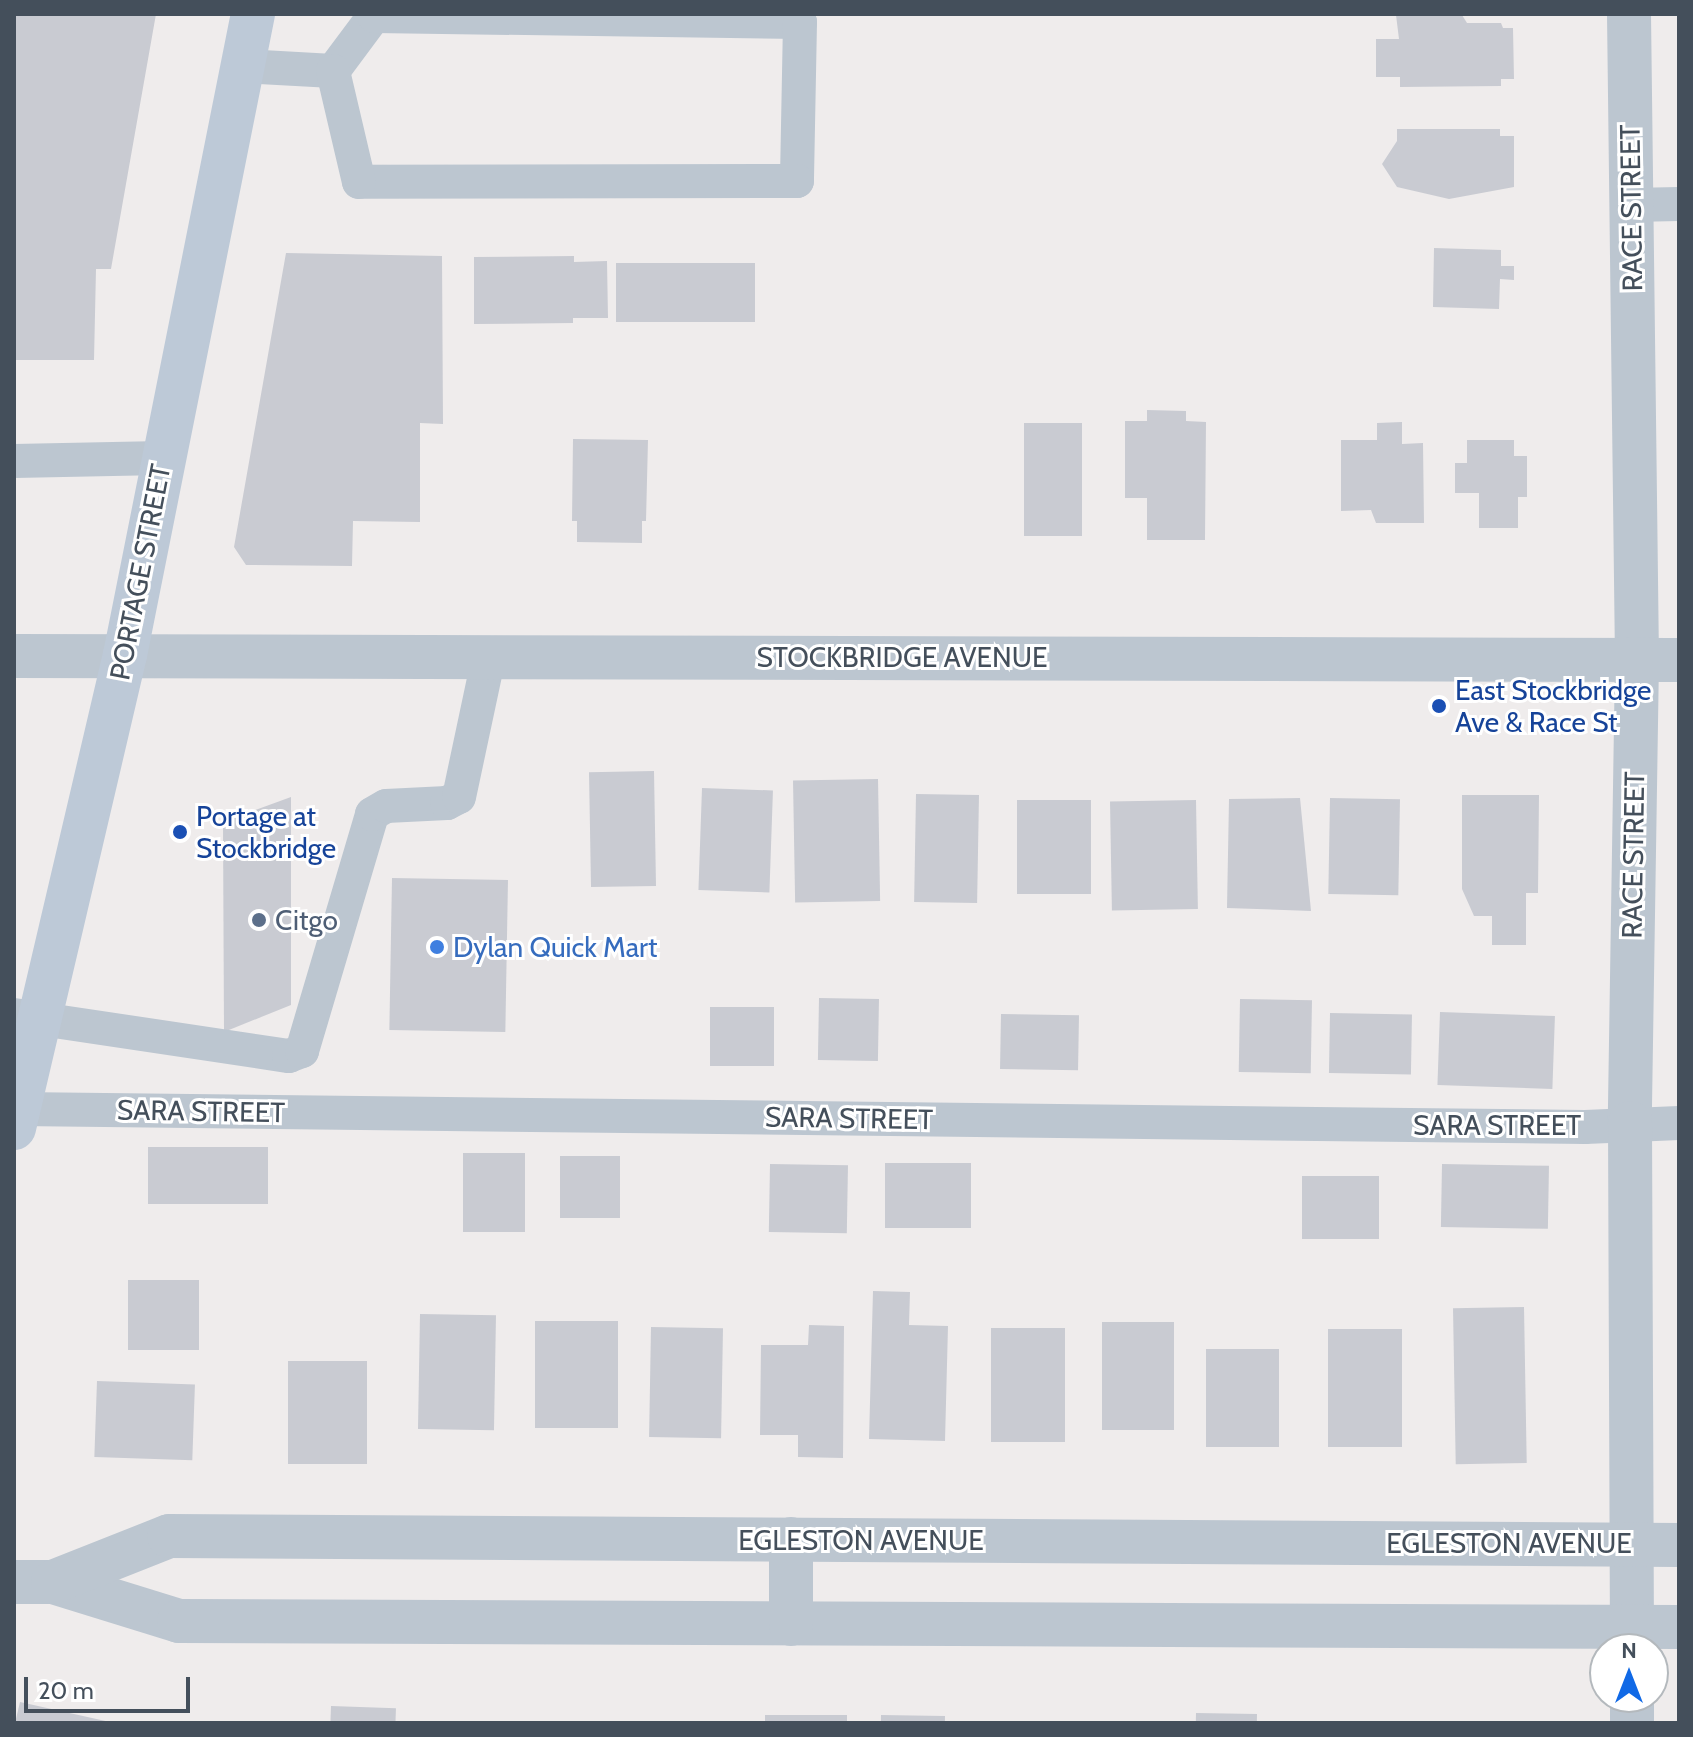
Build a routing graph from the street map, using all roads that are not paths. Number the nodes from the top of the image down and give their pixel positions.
1 (253, 14) edge
2 (1629, 14) edge
3 (508, 16) edge
4 (243, 66) junction
5 (333, 71) junction
6 (1679, 204) edge
7 (1631, 205) junction
8 (162, 458) junction
9 (14, 461) edge
10 (125, 655) junction
11 (14, 656) edge
12 (489, 656) junction
13 (1658, 660) edge
14 (26, 1018) edge
15 (16, 1118) edge
16 (1630, 1123) junction
17 (1679, 1123) edge
18 (791, 1539) junction
19 (1633, 1544) junction
20 (1679, 1545) edge
21 (33, 1582) edge
22 (791, 1624) junction
23 (1679, 1627) edge
24 (1632, 1633) edge
25 (1653, 1633) edge
26 (1589, 1637) edge

1 - 4 main road, PORTAGE STREET
2 - 7 street, RACE STREET
3 - 5 lane
3 - 5 lane
4 - 5 lane
4 - 8 main road, PORTAGE STREET
6 - 7 lane
7 - 13 street, RACE STREET
8 - 9 lane
8 - 10 main road, PORTAGE STREET
10 - 11 street, STOCKBRIDGE AVENUE
10 - 12 street, STOCKBRIDGE AVENUE
10 - 14 main road, PORTAGE STREET
12 - 13 street, STOCKBRIDGE AVENUE
12 - 14 lane
13 - 16 street, RACE STREET
14 - 15 main road, PORTAGE STREET
15 - 16 lane, SARA STREET
16 - 17 lane, SARA STREET
16 - 19 street, RACE STREET
18 - 19 street, EGLESTON AVENUE
18 - 21 street, EGLESTON AVENUE
18 - 22 street
19 - 20 street, EGLESTON AVENUE
19 - 24 street, RACE STREET
21 - 22 street, EGLESTON AVENUE
22 - 26 street, EGLESTON AVENUE
23 - 25 street, EGLESTON AVENUE

